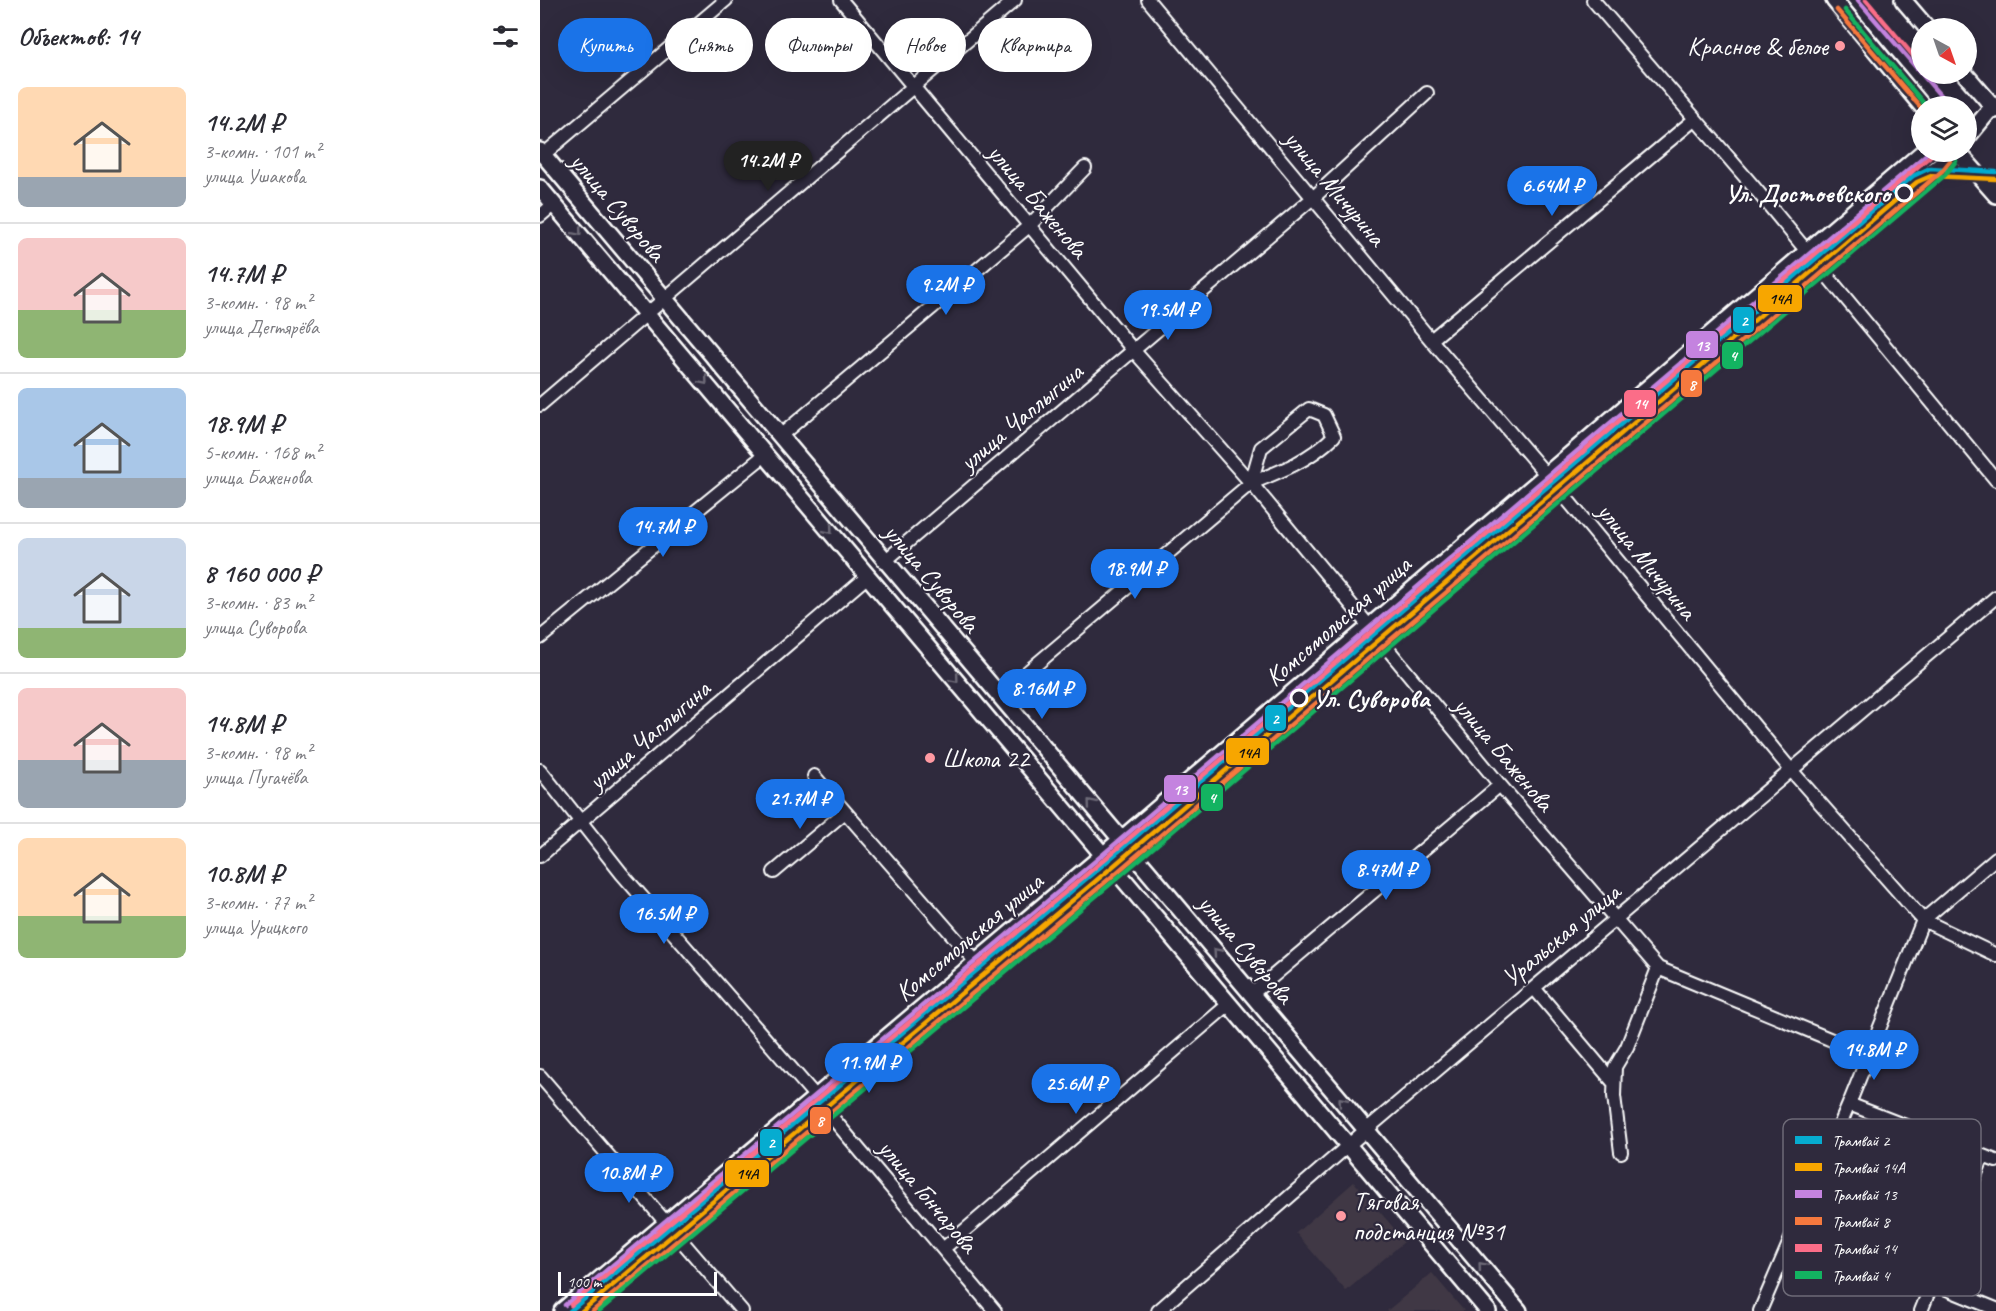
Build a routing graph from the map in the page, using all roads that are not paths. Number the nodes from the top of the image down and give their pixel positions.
1 (726, 0) edge
2 (841, 0) edge
3 (1015, 0) edge
4 (1148, 0) edge
5 (1593, 0) edge
6 (1834, 0) edge
7 (1903, 0) edge
8 (1918, 18) edge
9 (1974, 84) edge
10 (914, 87) junction
11 (1427, 93) dead end
12 (1914, 96) edge
13 (1995, 107) edge
14 (1977, 116) edge
15 (1695, 119) junction
16 (1977, 126) edge
17 (542, 153) edge
18 (1911, 162) edge
19 (1945, 162) edge
20 (1966, 162) edge
21 (1085, 168) dead end
22 (540, 188) edge
23 (1996, 195) edge
24 (1314, 197) junction
25 (554, 204) junction
26 (540, 216) edge
27 (1029, 226) junction
28 (1807, 251) junction
29 (1818, 267) junction
30 (665, 300) junction
31 (648, 315) junction
32 (1431, 340) junction
33 (1134, 351) junction
34 (540, 405) edge
35 (780, 436) junction
36 (766, 454) junction
37 (1547, 475) junction
38 (1996, 480) edge
39 (1251, 483) junction
40 (1558, 488) junction
41 (885, 561) junction
42 (868, 576) junction
43 (1996, 597) edge
44 (1369, 626) junction
45 (540, 638) edge
46 (1380, 639) junction
47 (1000, 696) junction
48 (540, 770) edge
49 (1791, 771) junction
50 (814, 776) dead end
51 (1500, 785) junction
52 (845, 812) junction
53 (580, 823) junction
54 (1121, 839) junction
55 (1131, 851) junction
56 (540, 856) edge
57 (1996, 858) edge
58 (1108, 861) junction
59 (774, 872) dead end
60 (1615, 920) junction
61 (1923, 920) junction
62 (1996, 955) edge
63 (976, 962) junction
64 (1659, 968) junction
65 (1534, 988) junction
66 (1253, 993) junction
67 (1229, 1004) junction
68 (1868, 1055) junction
69 (540, 1076) edge
70 (1614, 1083) junction
71 (821, 1103) junction
72 (1849, 1104) junction
73 (1843, 1119) edge
74 (1888, 1119) edge
75 (1366, 1130) junction
76 (1349, 1146) junction
77 (1621, 1152) dead end
78 (1983, 1156) joint
79 (1981, 1161) edge
80 (1996, 1161) edge
81 (672, 1228) junction
82 (944, 1249) junction
83 (1783, 1258) edge
84 (1927, 1296) edge
85 (1964, 1296) edge
86 (1996, 1309) edge
87 (562, 1311) edge
88 (585, 1311) edge
89 (742, 1311) edge
90 (995, 1311) edge
91 (1158, 1311) edge
92 (1488, 1311) edge
93 (1519, 1311) edge
94 (1760, 1311) edge
95 (1921, 1311) edge

1 - 17 street
2 - 10 street, улица Баженова
3 - 10 street
4 - 24 street, улица Мичурина
5 - 15 street
6 - 12 main road
7 - 8 main road
9 - 13 main road
10 - 27 street, улица Баженова
10 - 30 street
11 - 24 street, улица Чаплыгина
13 - 14 main road
13 - 16 main road
15 - 28 street
15 - 32 street
17 - 30 main road, улица Суворова
18 - 28 main road, Комсомольская улица
19 - 29 main road, Комсомольская улица
20 - 23 main road
21 - 27 street
22 - 25 main road, улица Суворова
24 - 32 street, улица Мичурина
24 - 33 street, улица Чаплыгина
25 - 26 street
25 -> 31 main road, улица Суворова
27 - 33 street, улица Баженова
27 - 35 street
28 - 29 street
28 - 37 main road, Комсомольская улица
29 - 38 street
29 - 40 main road, Комсомольская улица
30 - 31 street
30 - 35 main road, улица Суворова
31 - 34 street
31 -> 36 main road, улица Суворова
32 - 37 street, улица Мичурина
33 - 39 street, улица Баженова
33 - 41 street, улица Чаплыгина
35 - 41 main road, улица Суворова
36 -> 42 main road, улица Суворова
36 - 45 street
37 - 40 street, улица Мичурина
37 - 44 main road, Комсомольская улица
39 - 39 street
39 - 44 street, улица Баженова
39 - 47 street
40 - 46 main road, Комсомольская улица
40 - 49 street, улица Мичурина
41 - 47 main road, улица Суворова
42 - 53 street, улица Чаплыгина
42 -> 58 main road, улица Суворова
43 - 49 street, Уральская улица
44 - 46 street, улица Баженова
44 - 54 main road, Комсомольская улица
46 - 51 street, улица Баженова
46 - 55 main road, Комсомольская улица
54 -> 47 main road, улица Суворова
48 - 53 street, улица Гончарова
49 - 60 street, Уральская улица
49 - 61 street, улица Мичурина
50 - 52 street
51 - 60 street, улица Баженова
51 - 66 street
52 - 59 street
52 - 63 street
53 - 56 street, улица Чаплыгина
53 - 71 street, улица Гончарова
54 - 55 main road, улица Суворова
54 - 58 main road, Комсомольская улица
55 - 58 main road, Комсомольская улица
66 -> 55 main road, улица Суворова
57 - 61 street
58 - 63 main road, Комсомольская улица
58 - 67 main road, улица Суворова
58 - 71 main road, Комсомольская улица
60 - 64 street, улица Баженова
60 - 65 street, Уральская улица
61 - 62 street, улица Мичурина
61 - 68 street
63 - 71 main road, Комсомольская улица
64 - 68 street, улица Баженова
64 - 70 street
65 - 70 street
65 - 75 street, Уральская улица
75 -> 66 main road, улица Суворова
67 - 76 main road, улица Суворова
67 - 82 street
68 - 72 street
69 - 81 street
70 - 77 street
71 - 81 main road, Комсомольская улица
71 - 82 street, улица Гончарова
72 - 73 street
72 - 74 street
75 - 76 street, Уральская улица
93 -> 75 main road, улица Суворова
76 - 91 street, Уральская улица
76 - 92 main road, улица Суворова
78 - 79 street
78 - 80 street
81 - 87 main road, Комсомольская улица
81 - 88 main road, Комсомольская улица
81 - 89 street
82 - 90 street, улица Гончарова
83 - 94 street
84 - 95 street
85 - 86 street

